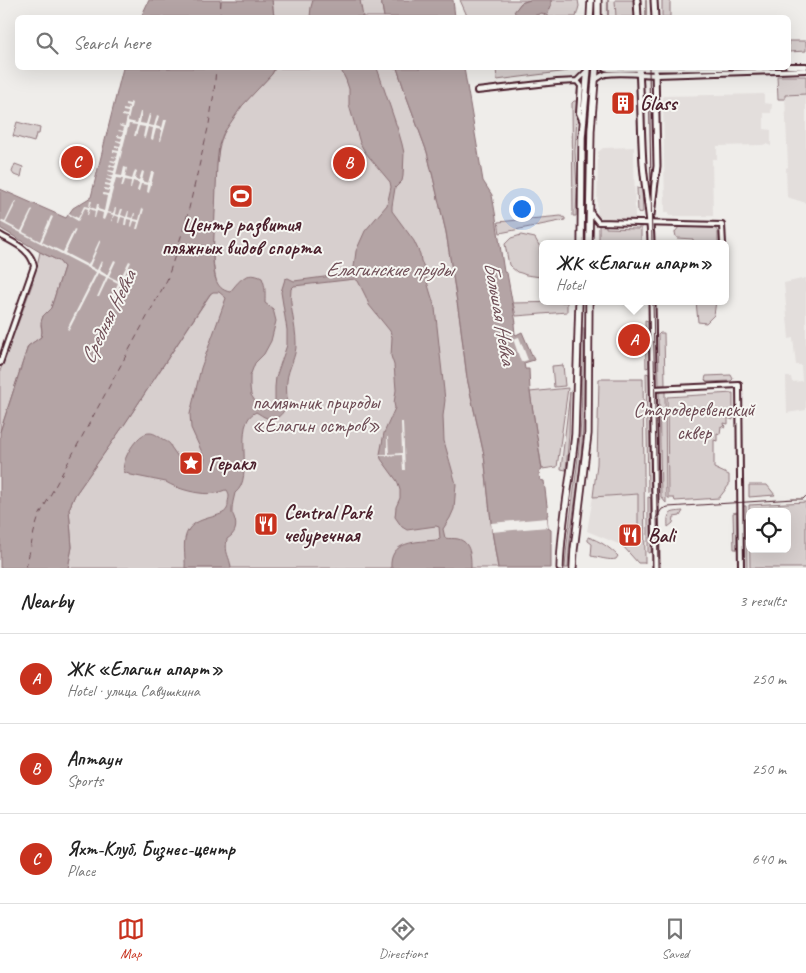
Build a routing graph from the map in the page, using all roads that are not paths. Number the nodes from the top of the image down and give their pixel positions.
1 (590, 0) edge
2 (598, 0) edge
3 (637, 0) edge
4 (654, 0) edge
5 (590, 15) edge
6 (598, 15) edge
7 (638, 15) edge
8 (655, 15) edge
9 (791, 66) edge
10 (806, 66) edge
11 (588, 70) edge
12 (596, 70) edge
13 (639, 70) edge
14 (656, 70) edge
15 (806, 70) edge
16 (578, 81) junction
17 (594, 81) junction
18 (477, 91) dead end
19 (583, 122) junction
20 (590, 212) junction
21 (598, 222) junction
22 (651, 223) junction
23 (589, 233) junction
24 (0, 235) edge
25 (581, 240) edge
26 (589, 240) edge
27 (651, 240) edge
28 (723, 240) edge
29 (578, 305) edge
30 (589, 305) edge
31 (652, 305) edge
32 (0, 363) edge
33 (653, 388) junction
34 (560, 568) edge
35 (573, 568) edge
36 (656, 568) edge
37 (741, 568) edge

1 - 5 main road
2 - 6 main road
3 - 7 main road
4 - 8 main road
9 - 10 street
11 - 16 street
11 - 19 main road
12 - 17 main road
13 - 14 street
13 - 17 street
13 - 22 main road
14 - 15 street
14 - 22 main road
16 - 18 street
16 - 19 street
17 - 20 main road
19 - 25 main road
20 - 21 street
20 - 23 main road
21 - 22 street
21 - 23 street
22 - 27 main road
22 - 28 street
23 - 26 main road
24 - 32 street
29 - 34 main road
30 - 35 main road
31 - 33 main road
33 - 36 main road
33 - 37 street

